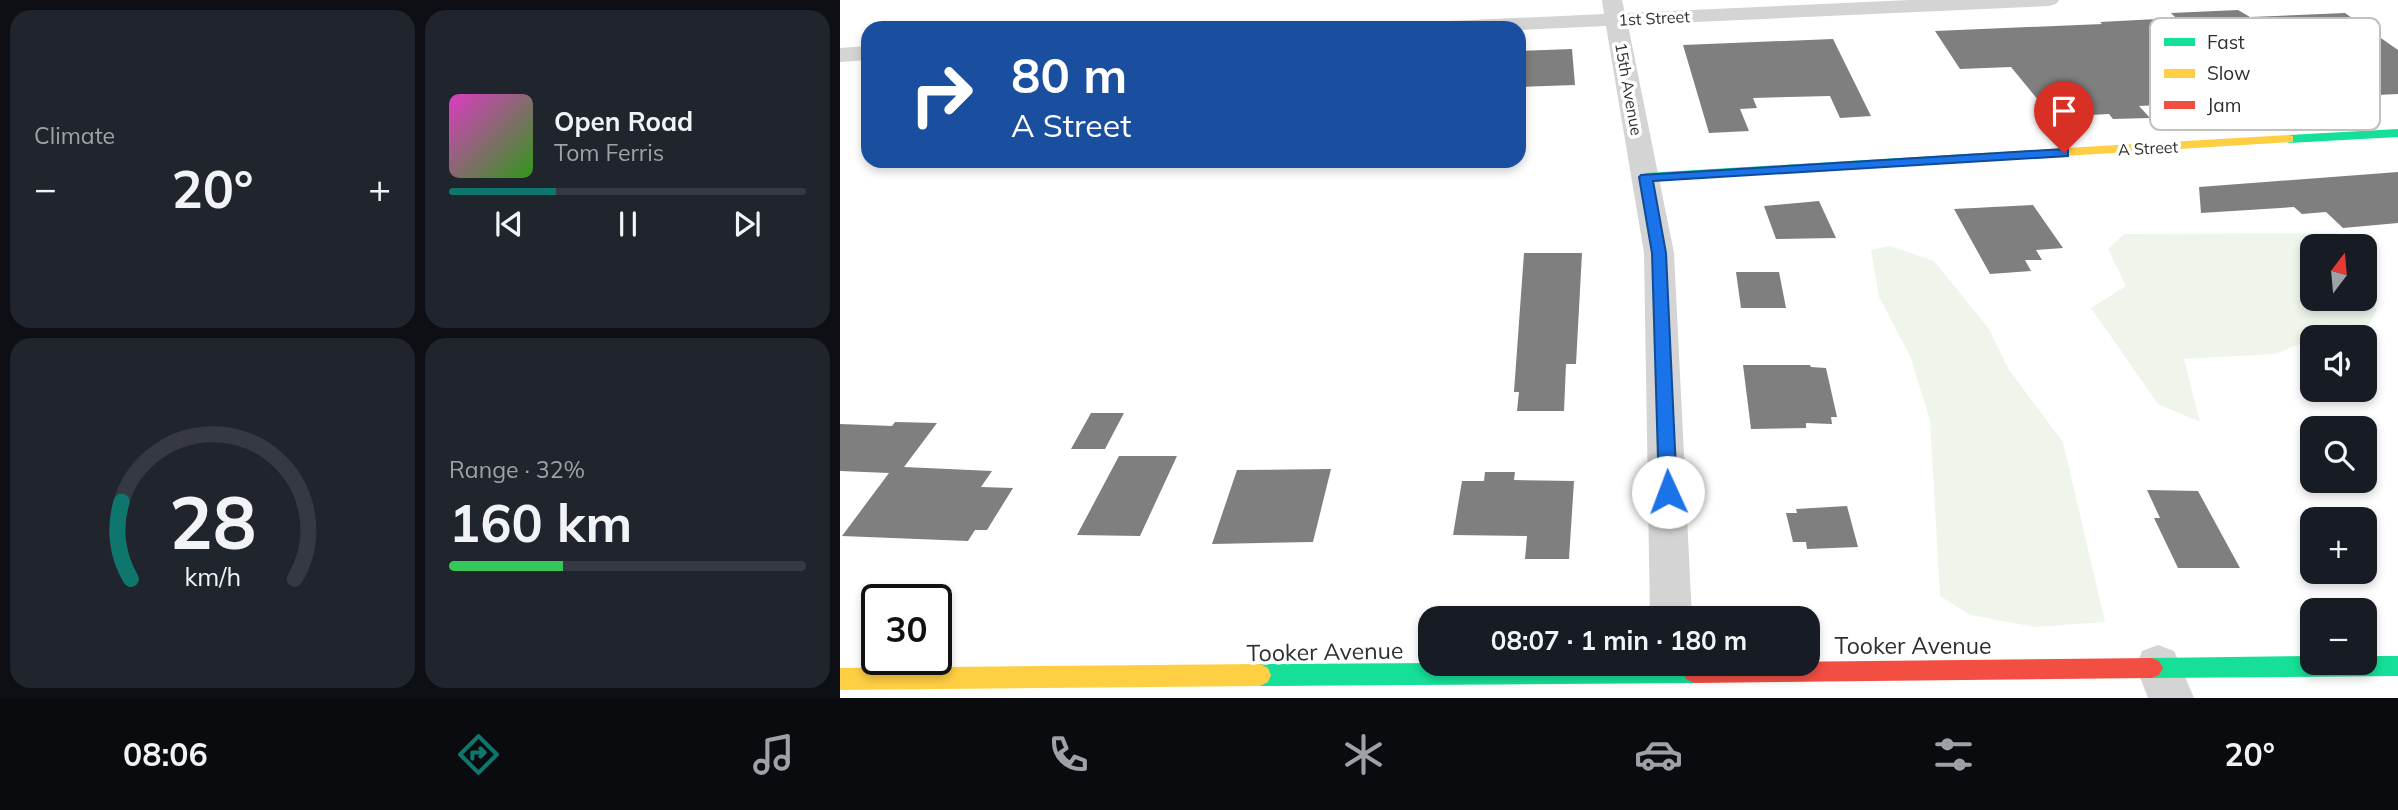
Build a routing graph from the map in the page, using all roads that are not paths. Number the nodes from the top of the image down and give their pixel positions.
1 (2049, 0) edge
2 (1614, 10) edge
3 (1500, 21) edge
4 (861, 54) edge
5 (840, 55) edge
6 (2398, 133) edge
7 (1646, 177) junction
8 (1671, 606) edge
9 (2398, 666) edge
10 (1671, 677) edge
11 (840, 679) edge
12 (2165, 683) edge

1 - 2 street, 1st Street
2 - 3 street, 1st Street
2 - 7 street, 15th Avenue
4 - 5 street
6 - 7 street, A Street
7 - 8 street, 15th Avenue
9 - 12 street, Tooker Avenue
10 - 11 street, Tooker Avenue
10 - 12 street, Tooker Avenue

